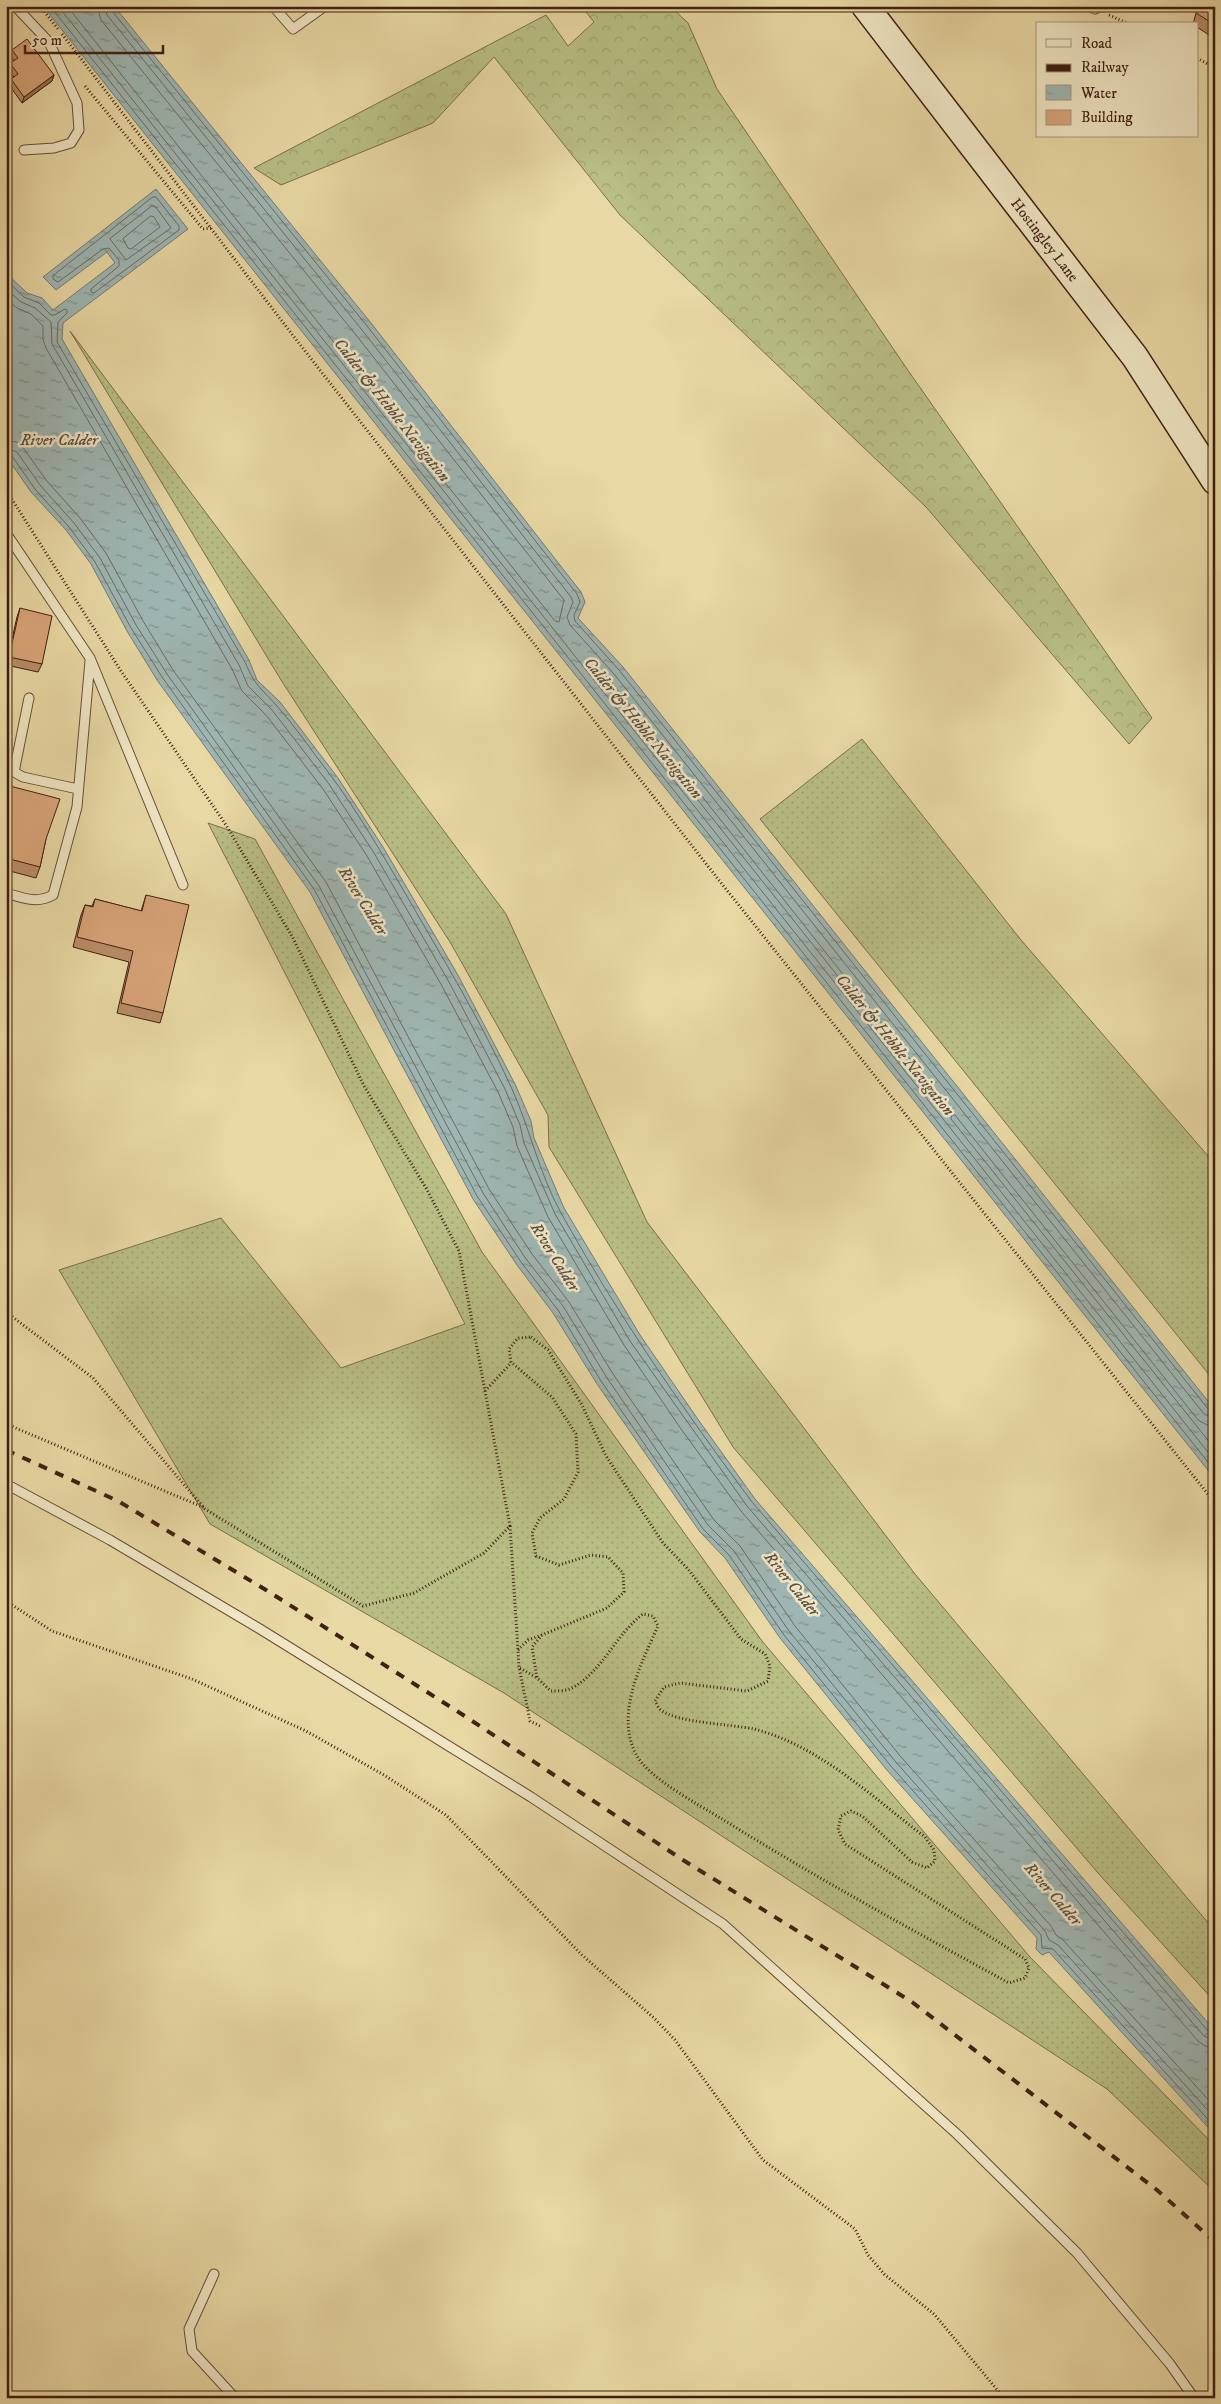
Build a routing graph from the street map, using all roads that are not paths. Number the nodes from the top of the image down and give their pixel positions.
1 (15, 6) edge
2 (273, 6) edge
3 (325, 6) edge
4 (865, 6) edge
5 (1088, 6) edge
6 (1101, 6) edge
7 (24, 150) dead end
8 (1215, 481) edge
9 (6, 533) edge
10 (90, 658) junction
11 (29, 698) dead end
12 (78, 789) junction
13 (183, 885) dead end
14 (6, 893) edge
15 (6, 1484) edge
16 (214, 2274) dead end
17 (235, 2398) edge
18 (1194, 2398) edge

1 - 7 lane
2 - 3 lane
4 - 8 main road, Hostingley Lane
5 - 6 lane
9 - 10 lane
10 - 12 lane
10 - 13 lane
11 - 12 lane
12 - 14 lane
15 - 18 lane
16 - 17 lane

